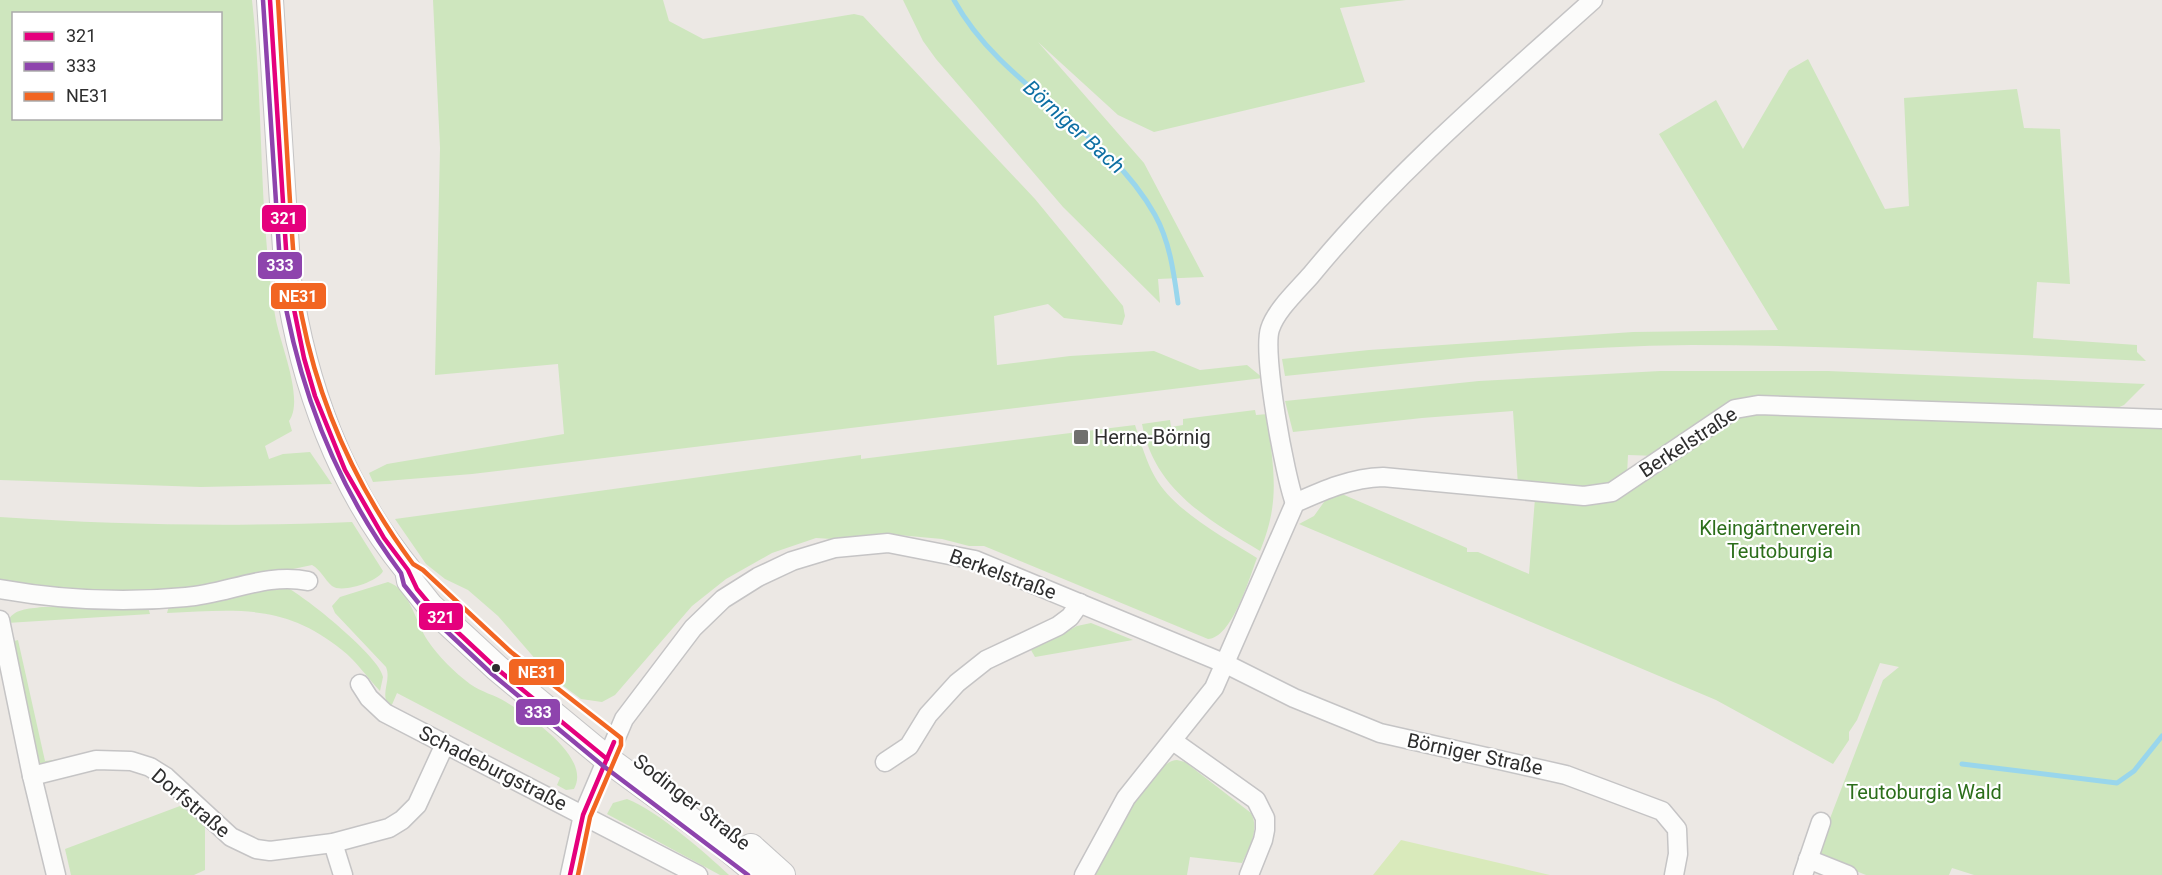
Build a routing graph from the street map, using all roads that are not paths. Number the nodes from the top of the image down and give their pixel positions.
1 (270, 0) edge
2 (1593, 0) edge
3 (2162, 419) edge
4 (1295, 503) junction
5 (308, 581) dead end
6 (0, 589) edge
7 (1080, 603) junction
8 (0, 620) edge
9 (1226, 664) junction
10 (360, 684) dead end
11 (1173, 741) junction
12 (445, 744) junction
13 (610, 750) junction
14 (885, 762) dead end
15 (32, 776) junction
16 (583, 815) junction
17 (1821, 822) dead end
18 (333, 843) junction
19 (1805, 867) edge
20 (52, 874) edge
21 (343, 875) edge
22 (570, 875) edge
23 (698, 875) edge
24 (760, 875) edge
25 (782, 875) edge
26 (1084, 875) edge
27 (1249, 875) edge
28 (1674, 875) edge
29 (1848, 875) edge

1 - 13 main road, Sodinger Straße
2 - 4 street
3 - 4 street, Berkelstraße
4 - 9 street
5 - 6 street
7 - 9 street, Berkelstraße
7 - 13 street, Berkelstraße
7 - 14 street, Berkelstraße
8 - 15 street
9 - 11 street
9 - 28 street, Börniger Straße
10 - 12 street, Schadeburgstraße
11 - 26 street
11 - 27 street
12 - 16 street, Schadeburgstraße
12 - 18 street, Dorfstraße
13 - 16 street
13 - 24 main road, Sodinger Straße
13 - 25 main road, Sodinger Straße
15 - 18 street, Dorfstraße
15 - 20 street
16 - 22 street
16 - 23 street, Schadeburgstraße
17 - 19 street
18 - 21 street
19 - 29 street

